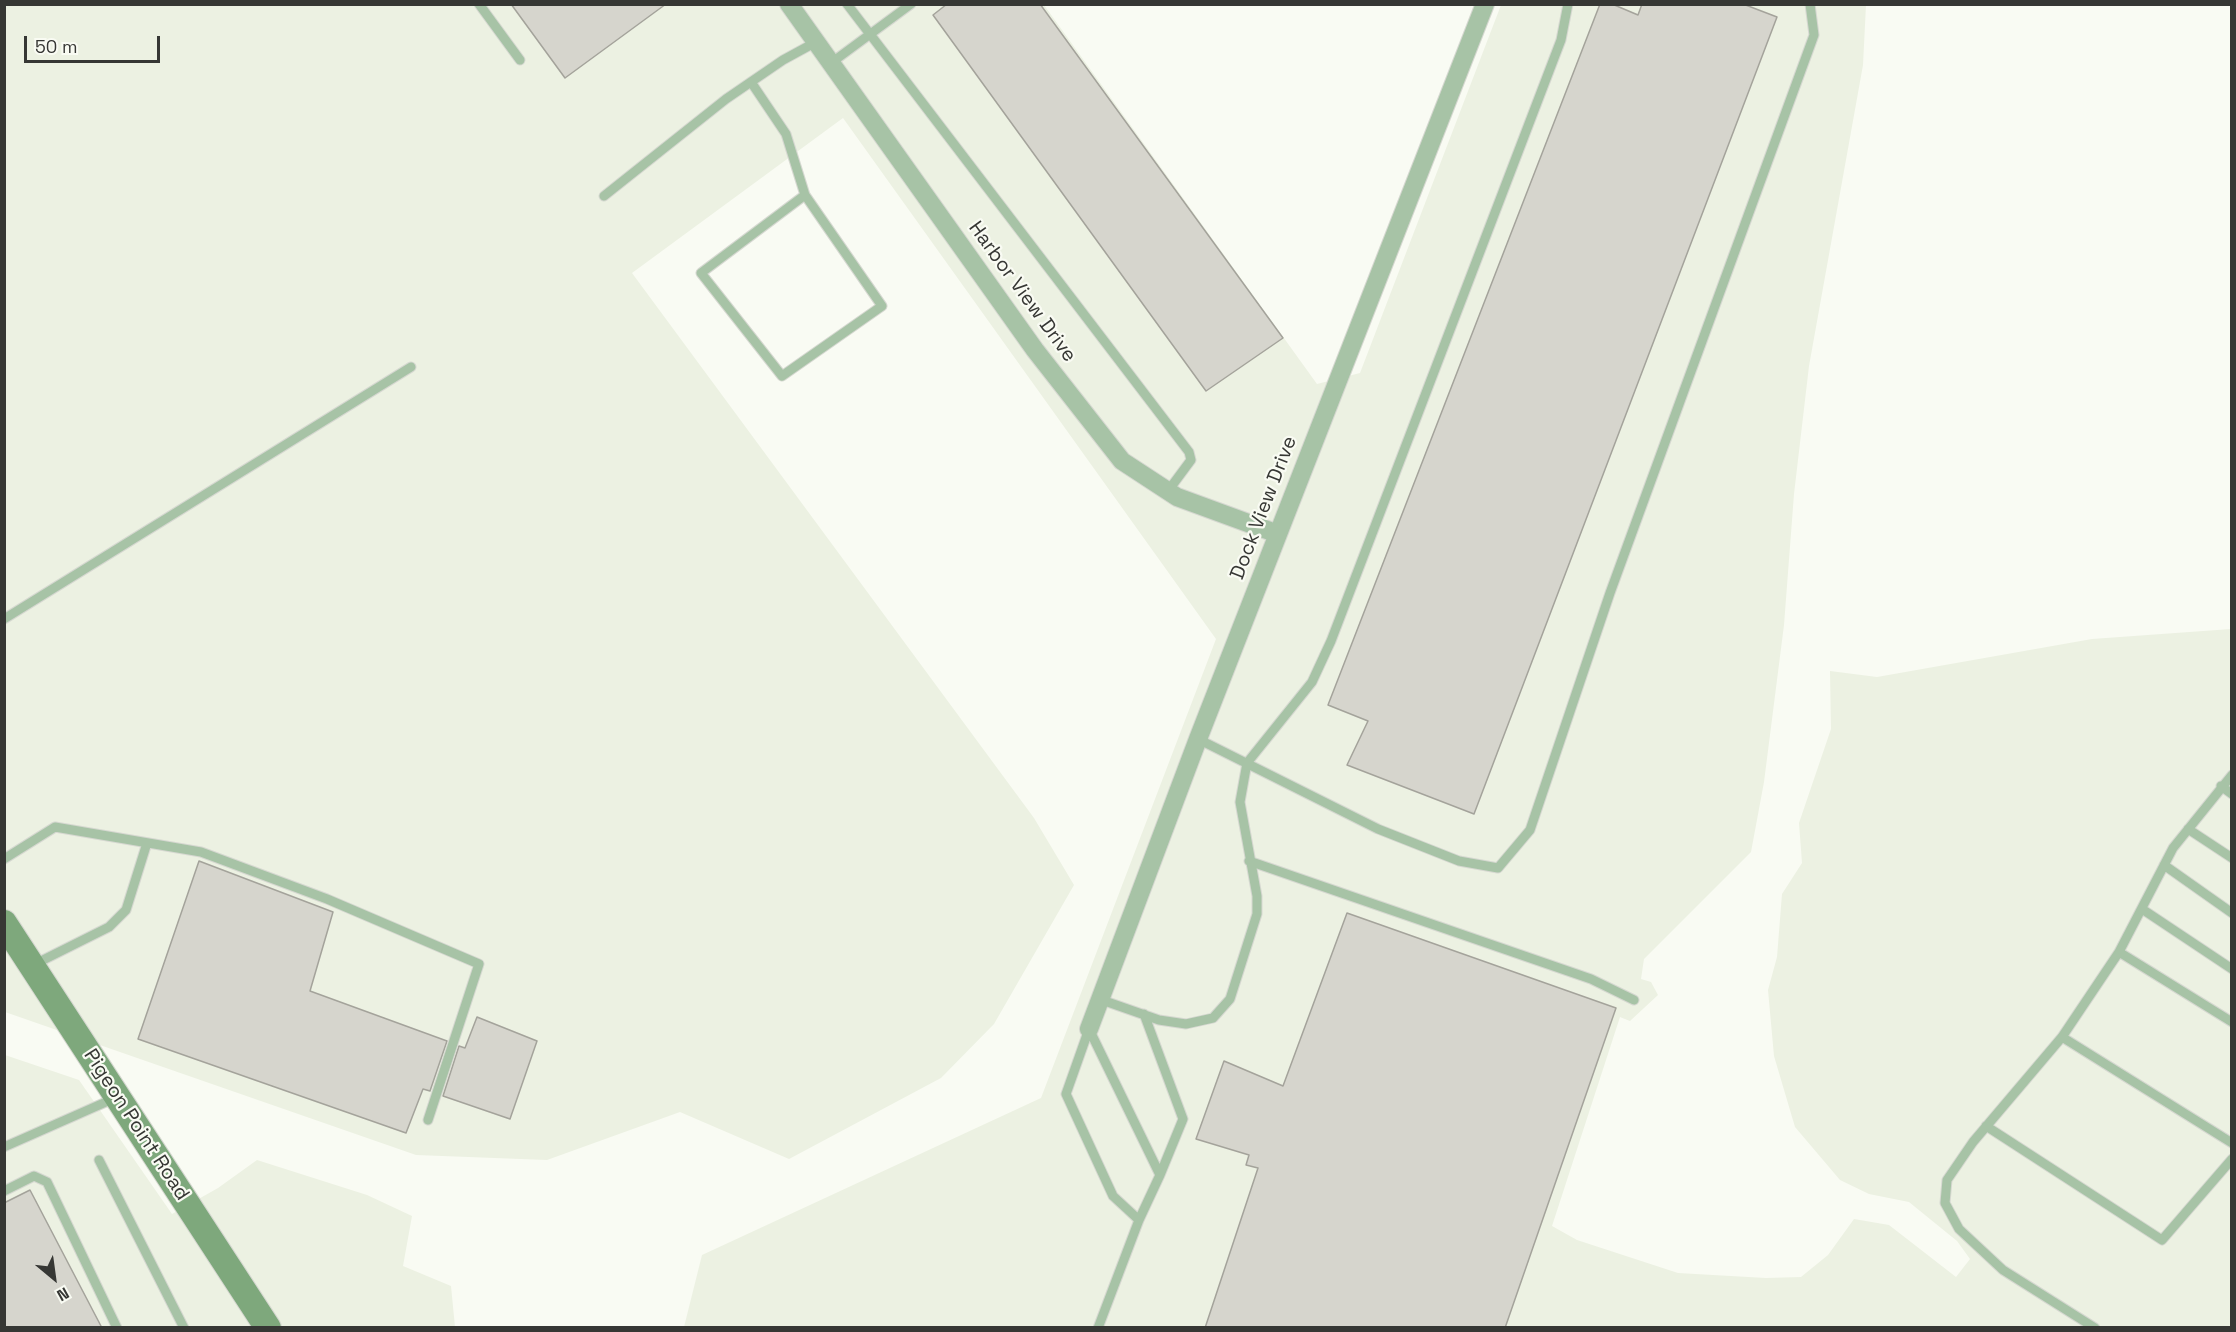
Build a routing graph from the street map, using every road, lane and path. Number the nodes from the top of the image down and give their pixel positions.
1 (479, 4) edge
2 (789, 4) edge
3 (847, 4) edge
4 (911, 4) edge
5 (1485, 4) edge
6 (1568, 4) edge
7 (1810, 4) edge
8 (869, 35) junction
9 (816, 42) junction
10 (520, 60) dead end
11 (831, 63) junction
12 (750, 82) junction
13 (805, 195) junction
14 (604, 196) dead end
15 (411, 367) dead end
16 (1168, 491) junction
17 (1278, 534) junction
18 (4, 618) edge
19 (1198, 739) junction
20 (1247, 763) junction
21 (2232, 775) edge
22 (2221, 786) junction
23 (2232, 794) edge
24 (2188, 830) junction
25 (147, 843) junction
26 (2232, 858) edge
27 (4, 859) edge
28 (1250, 861) junction
29 (2164, 865) junction
30 (2142, 909) junction
31 (2232, 913) edge
32 (4, 923) edge
33 (2119, 952) junction
34 (32, 965) junction
35 (2232, 969) edge
36 (1099, 999) junction
37 (1634, 999) dead end
38 (1144, 1014) junction
39 (2232, 1022) edge
40 (1089, 1029) junction
41 (2062, 1037) junction
42 (117, 1097) junction
43 (428, 1120) dead end
44 (1986, 1126) junction
45 (2232, 1143) edge
46 (4, 1147) edge
47 (99, 1160) dead end
48 (2232, 1160) edge
49 (1160, 1175) junction
50 (4, 1191) edge
51 (1139, 1220) junction
52 (117, 1328) edge
53 (184, 1328) edge
54 (268, 1328) edge
55 (1098, 1328) edge
56 (2095, 1328) edge

1 - 10 lane
2 - 9 street, Harbor View Drive
3 - 8 lane
4 - 8 lane
5 - 17 street, Dock View Drive
6 - 20 lane
7 - 20 lane
8 - 11 lane
8 - 16 lane
9 - 11 street, Harbor View Drive
9 - 12 lane
11 - 16 street, Harbor View Drive
12 - 13 lane
12 - 14 lane
13 - 13 lane
15 - 18 lane
16 - 17 street, Harbor View Drive
17 - 19 street, Dock View Drive
19 - 20 lane
19 - 36 street, Dock View Drive
20 - 28 lane
21 - 22 lane
22 - 23 lane
22 - 24 lane
24 - 26 lane
24 - 29 lane
25 - 27 lane
25 - 34 lane
25 - 43 lane
28 - 37 lane
28 - 38 lane
29 - 30 lane
29 - 31 lane
30 - 33 lane
30 - 35 lane
32 - 34 street, Pigeon Point Road
33 - 39 lane
33 - 41 lane
34 - 42 street, Pigeon Point Road
36 - 38 lane
36 - 40 street, Dock View Drive
38 - 49 lane
40 - 49 lane
40 - 51 lane
41 - 44 lane
41 - 45 lane
42 - 46 lane
42 - 54 street, Pigeon Point Road
44 - 48 lane
44 - 56 lane
47 - 53 lane
49 - 51 lane
50 - 52 lane
51 - 55 lane

